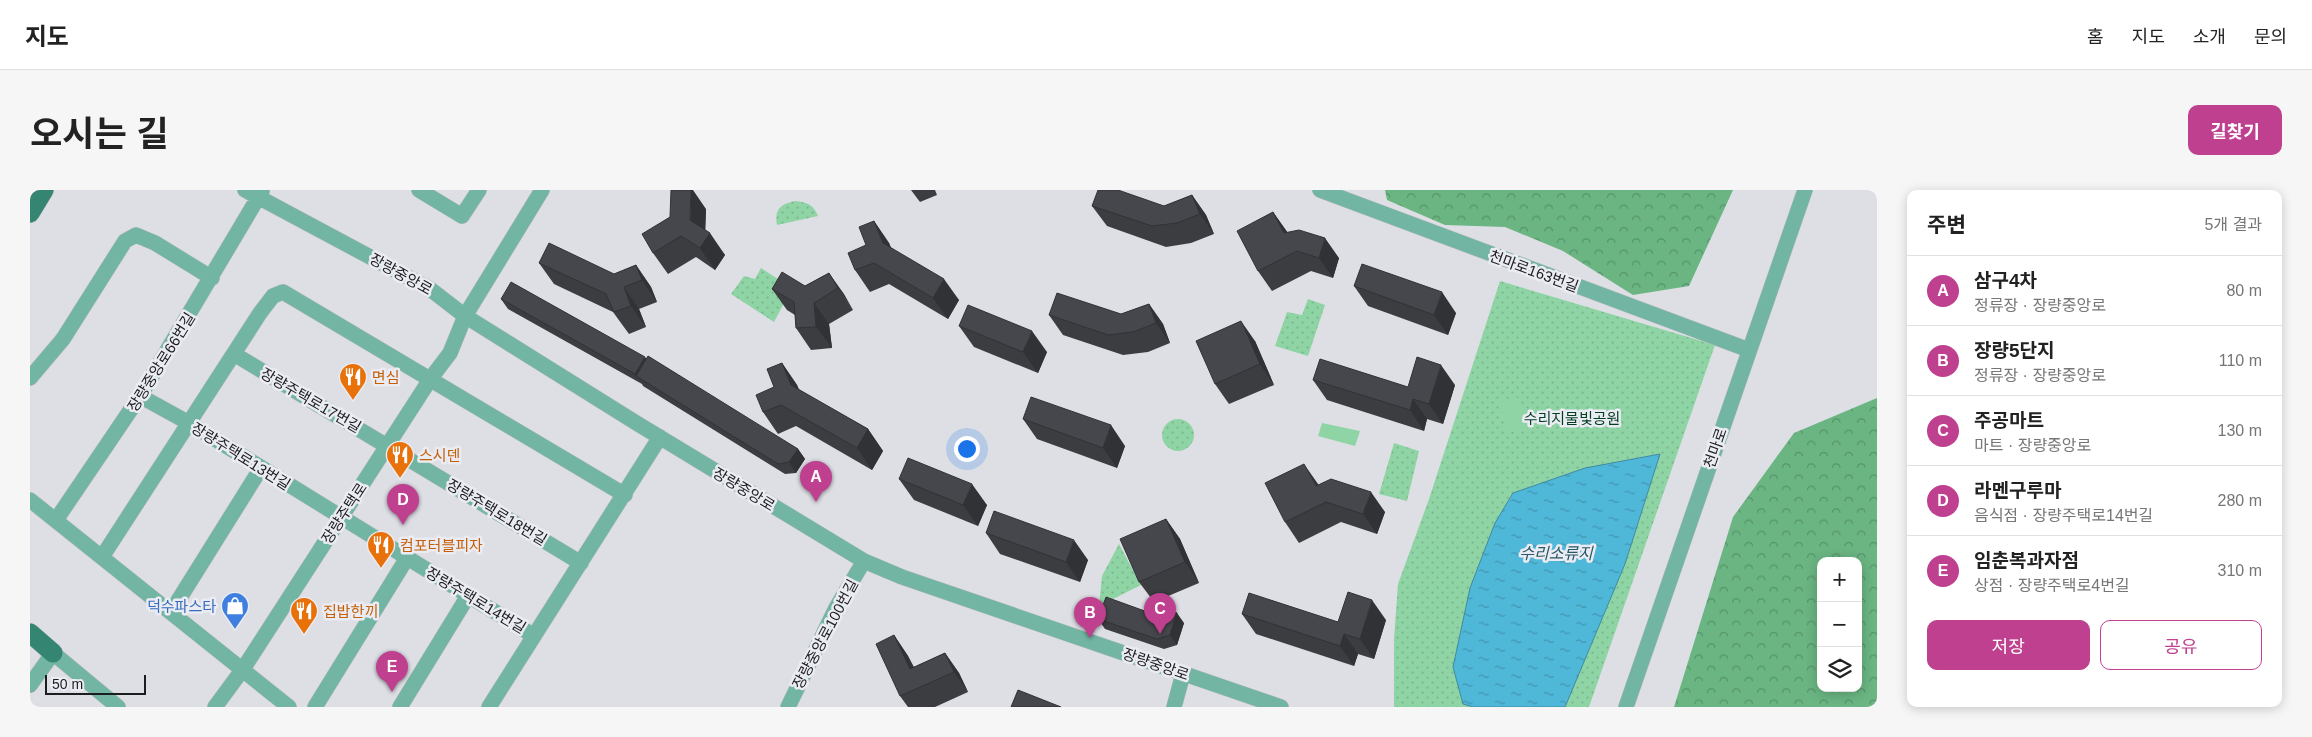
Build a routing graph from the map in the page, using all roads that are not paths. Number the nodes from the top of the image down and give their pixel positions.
1 (44, 190) edge
2 (419, 190) edge
3 (479, 190) edge
4 (542, 190) edge
5 (1320, 190) edge
6 (1806, 190) edge
7 (255, 193) edge
8 (30, 213) edge
9 (212, 278) junction
10 (465, 316) junction
11 (1749, 350) junction
12 (234, 354) junction
13 (30, 378) edge
14 (431, 378) junction
15 (140, 396) junction
16 (189, 424) junction
17 (660, 437) junction
18 (388, 445) junction
19 (261, 468) junction
20 (625, 495) junction
21 (30, 500) edge
22 (341, 518) junction
23 (56, 520) junction
24 (102, 557) junction
25 (407, 558) junction
26 (864, 561) junction
27 (581, 563) junction
28 (468, 596) junction
29 (171, 612) junction
30 (30, 633) edge
31 (534, 636) junction
32 (53, 653) junction
33 (243, 669) junction
34 (1183, 674) junction
35 (30, 685) edge
36 (118, 707) edge
37 (215, 707) edge
38 (289, 707) edge
39 (315, 707) edge
40 (400, 707) edge
41 (489, 707) edge
42 (788, 707) edge
43 (1174, 707) edge
44 (1281, 707) edge
45 (1626, 707) edge

1 - 8 main road
2 - 3 street
4 - 10 street, 장량주택로
5 - 11 street, 천마로163번길
6 - 11 street, 천마로
7 - 9 street, 장량중앙로66번길
7 - 10 street, 장량중앙로
9 - 13 street
9 - 15 street, 장량중앙로66번길
10 - 14 street, 장량주택로
10 - 17 street, 장량중앙로
11 - 45 street, 천마로
12 - 14 street
12 - 16 street
12 - 18 street, 장량주택로17번길
14 - 18 street, 장량주택로
14 - 20 street
15 - 16 street, 장량주택로13번길
15 - 23 street, 장량중앙로66번길
16 - 19 street, 장량주택로13번길
16 - 24 street
17 - 20 street
17 - 26 street, 장량중앙로
18 - 22 street, 장량주택로
18 - 27 street, 장량주택로18번길
19 - 22 street, 장량주택로13번길
19 - 29 street
20 - 27 street
21 - 23 street
22 - 25 street, 장량주택로14번길
22 - 33 street, 장량주택로
23 - 24 street
24 - 29 street
25 - 28 street, 장량주택로14번길
25 - 39 street
26 - 34 street, 장량중앙로
26 - 42 street, 장량중앙로100번길
27 - 31 street
28 - 31 street, 장량주택로14번길
28 - 40 street
29 - 33 street
30 - 32 main road
31 - 41 street
32 - 35 street
32 - 36 street
33 - 37 street, 장량주택로
33 - 38 street
34 - 43 street
34 - 44 street, 장량중앙로

